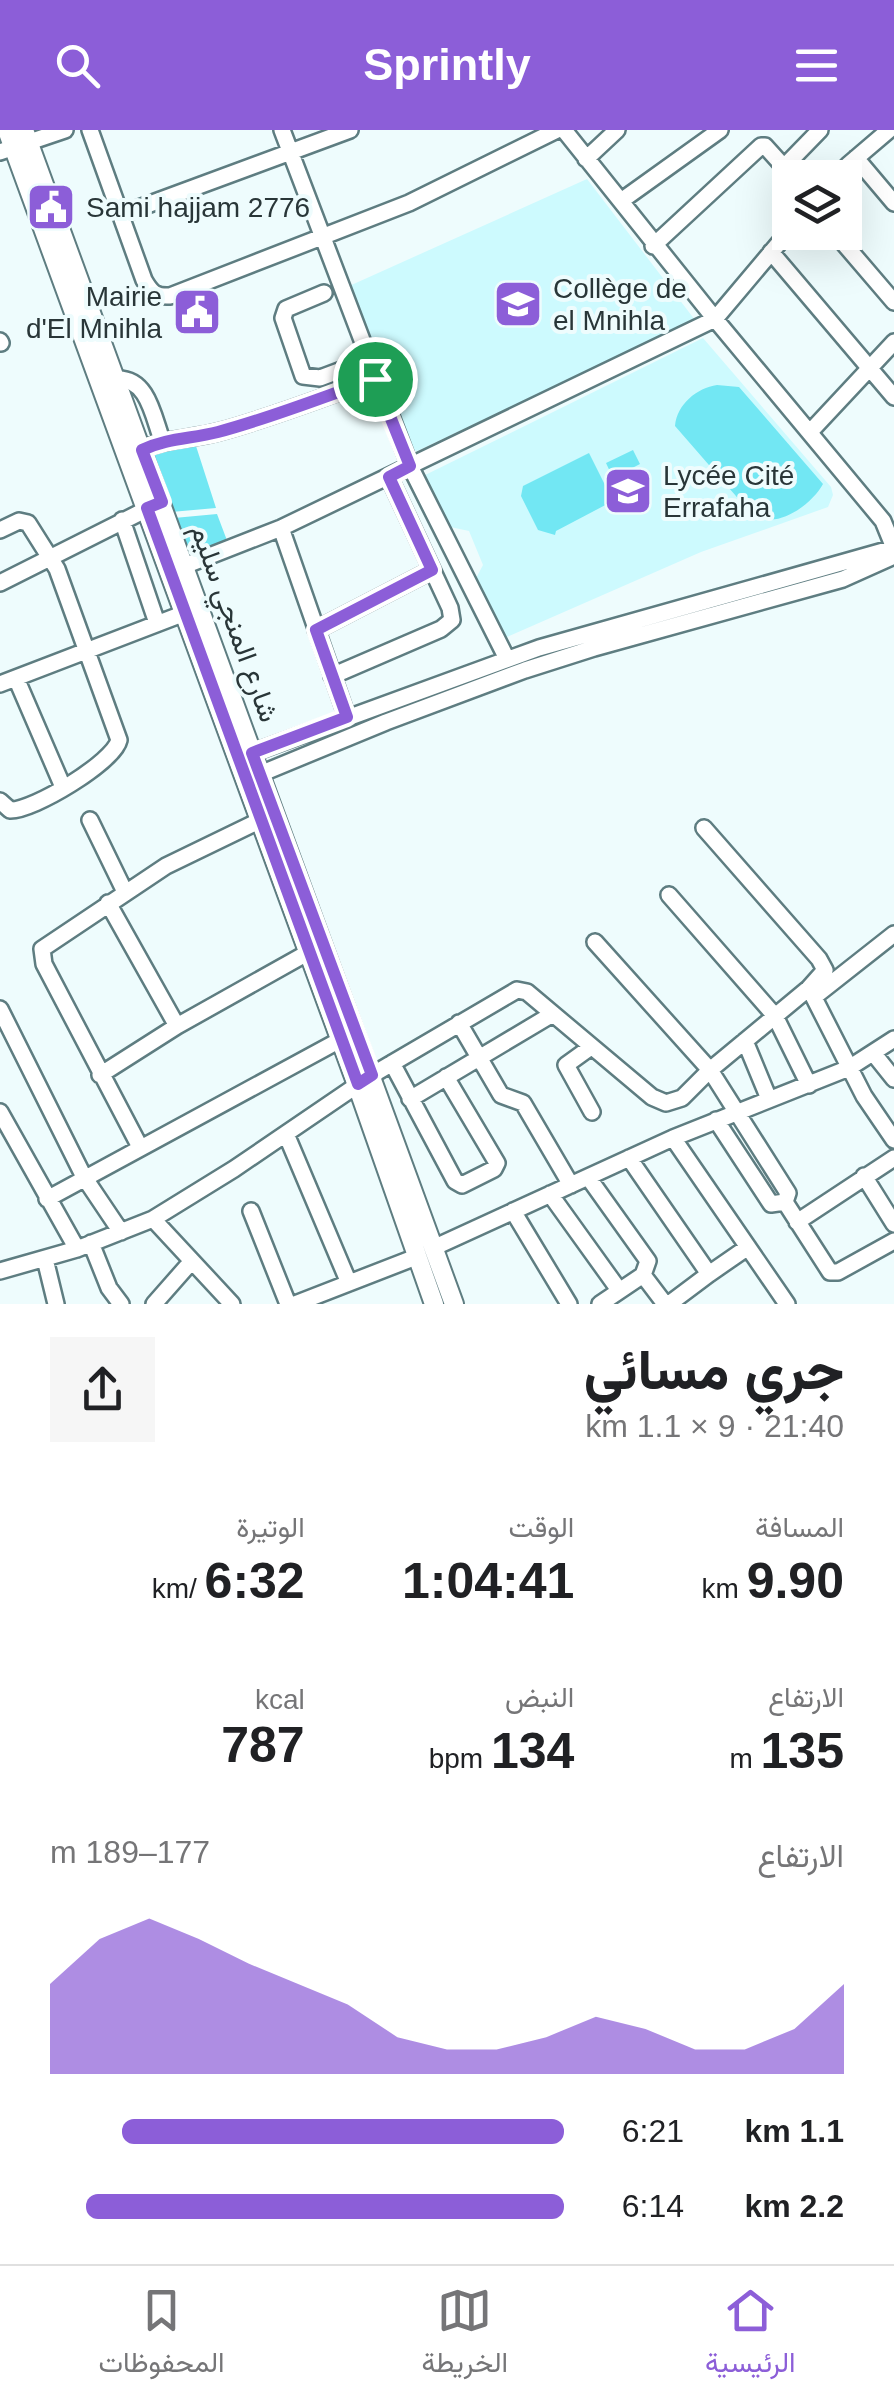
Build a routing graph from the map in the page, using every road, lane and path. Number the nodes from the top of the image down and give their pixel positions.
1 (65, 130) edge
2 (90, 130) edge
3 (282, 130) edge
4 (350, 130) edge
5 (560, 130) edge
6 (616, 130) edge
7 (720, 130) edge
8 (820, 130) edge
9 (888, 130) edge
10 (15, 140) edge
11 (290, 151) junction
12 (586, 158) junction
13 (856, 158) joint
14 (620, 202) junction
15 (894, 203) edge
16 (120, 216) junction
17 (324, 238) junction
18 (653, 246) junction
19 (849, 250) edge
20 (771, 252) joint
21 (324, 293) dead end
22 (894, 302) edge
23 (715, 320) junction
24 (894, 342) edge
25 (368, 360) junction
26 (870, 368) junction
27 (117, 379) junction
28 (375, 379) junction
29 (894, 397) edge
30 (810, 432) junction
31 (162, 440) junction
32 (142, 450) junction
33 (410, 466) junction
34 (389, 477) junction
35 (155, 505) junction
36 (122, 520) junction
37 (280, 528) junction
38 (0, 530) edge
39 (894, 551) edge
40 (51, 555) junction
41 (184, 566) junction
42 (432, 570) junction
43 (0, 583) edge
44 (185, 613) junction
45 (156, 623) junction
46 (316, 630) junction
47 (591, 640) junction
48 (87, 650) junction
49 (507, 659) junction
50 (332, 676) junction
51 (8, 681) edge
52 (347, 717) junction
53 (252, 753) junction
54 (260, 774) junction
55 (63, 787) junction
56 (0, 802) edge
57 (90, 820) dead end
58 (261, 820) junction
59 (704, 828) dead end
60 (125, 892) junction
61 (669, 895) dead end
62 (108, 903) junction
63 (894, 934) edge
64 (595, 942) dead end
65 (309, 952) junction
66 (811, 992) junction
67 (0, 1009) edge
68 (551, 1015) junction
69 (775, 1016) junction
70 (459, 1023) junction
71 (177, 1026) junction
72 (340, 1040) junction
73 (894, 1040) edge
74 (744, 1041) junction
75 (591, 1047) junction
76 (874, 1054) junction
77 (480, 1058) junction
78 (392, 1063) junction
79 (849, 1068) junction
80 (710, 1070) junction
81 (100, 1075) junction
82 (446, 1077) junction
83 (894, 1079) edge
84 (365, 1080) junction
85 (809, 1085) junction
86 (682, 1098) junction
87 (769, 1098) junction
88 (410, 1099) junction
89 (736, 1111) junction
90 (0, 1112) edge
91 (592, 1112) dead end
92 (709, 1122) junction
93 (286, 1134) junction
94 (673, 1138) junction
95 (894, 1140) edge
96 (16, 1143) junction
97 (140, 1147) junction
98 (0, 1150) edge
99 (628, 1158) junction
100 (894, 1158) edge
101 (864, 1176) junction
102 (84, 1177) junction
103 (588, 1177) junction
104 (570, 1185) junction
105 (550, 1194) junction
106 (48, 1199) junction
107 (784, 1202) junction
108 (251, 1211) dead end
109 (513, 1212) junction
110 (153, 1219) junction
111 (797, 1222) junction
112 (894, 1224) edge
113 (121, 1232) junction
114 (894, 1241) edge
115 (84, 1246) junction
116 (748, 1247) junction
117 (425, 1253) junction
118 (45, 1259) junction
119 (190, 1262) junction
120 (0, 1271) edge
121 (642, 1274) junction
122 (709, 1274) junction
123 (349, 1283) junction
124 (619, 1290) junction
125 (319, 1300) edge
126 (56, 1304) edge
127 (121, 1304) edge
128 (154, 1304) edge
129 (232, 1304) edge
130 (292, 1304) edge
131 (434, 1304) edge
132 (454, 1304) edge
133 (569, 1304) edge
134 (600, 1304) edge
135 (667, 1304) edge
136 (788, 1304) edge

1 - 10 street
2 - 16 street
3 - 11 street
4 - 11 street
5 - 12 street
5 - 17 street
6 - 12 street
7 - 14 street
8 - 18 street
9 - 13 street
10 - 27 main road, شارع المنجي سليم
10 - 35 main road, شارع المنجي سليم
11 - 16 street
11 - 17 street
12 - 14 street
13 - 15 street
14 - 18 street
16 - 17 street
17 - 25 street
18 - 23 street
19 - 22 street
20 - 23 street
20 - 26 street
21 - 25 street
23 - 30 street
23 - 33 street
24 - 26 street
25 - 28 street
26 - 29 street
26 - 30 street
27 - 31 street
27 - 32 main road, شارع المنجي سليم
28 - 31 street
28 - 33 street
30 - 39 street
31 - 32 street
32 - 35 main road, شارع المنجي سليم
33 - 34 street
33 - 49 street
34 - 37 street
34 - 42 street
35 - 36 street
35 - 41 main road, شارع المنجي سليم
35 - 44 main road, شارع المنجي سليم
36 - 40 street
36 - 45 street
37 - 41 street
37 - 46 street
38 - 40 street
39 - 47 street
40 - 43 street
40 - 48 street
41 - 53 main road, شارع المنجي سليم
42 - 46 street
42 - 50 street
44 - 45 street
44 - 58 main road, شارع المنجي سليم
45 - 48 street
46 - 50 street
47 - 49 street
47 - 54 street
48 - 51 street
48 - 55 street
49 - 52 street
50 - 52 street
51 - 55 street
52 - 53 street
53 - 54 main road, شارع المنجي سليم
54 - 84 main road, شارع المنجي سليم
55 - 56 street
57 - 60 street
58 - 60 street
58 - 65 main road, شارع المنجي سليم
59 - 66 street
60 - 62 street
61 - 69 street
62 - 71 street
62 - 81 street
63 - 66 street
64 - 80 street
65 - 71 street
65 - 72 main road, شارع المنجي سليم
66 - 69 street
66 - 79 street
67 - 102 street
68 - 70 street
68 - 75 street
68 - 77 street
69 - 74 street
69 - 85 street
70 - 77 street
70 - 78 street
71 - 81 street
72 - 84 main road, شارع المنجي سليم
72 - 97 street
73 - 76 street
74 - 80 street
74 - 87 street
75 - 86 street
75 - 91 street
76 - 79 street
76 - 83 street
77 - 82 street
77 - 104 street
78 - 84 street
78 - 88 street
79 - 85 street
79 - 95 street
80 - 86 street
80 - 89 street
81 - 97 street
82 - 88 street
82 - 88 street
84 - 93 street
84 - 117 main road, شارع المنجي سليم
85 - 87 street
86 - 92 street
87 - 89 street
89 - 92 street
89 - 107 street
90 - 96 street
92 - 94 street
92 - 107 street
93 - 110 street
93 - 123 street
94 - 99 street
94 - 116 street
96 - 98 street
96 - 106 street
97 - 102 street
99 - 103 street
99 - 122 street
100 - 101 street
101 - 111 street
101 - 112 street
102 - 106 street
102 - 113 street
103 - 104 street
103 - 121 street
104 - 105 street
105 - 109 street
105 - 124 street
106 - 115 street
107 - 111 street
108 - 130 street
109 - 117 street
109 - 133 street
110 - 113 street
110 - 119 street
111 - 114 street
113 - 115 street
115 - 118 street
115 - 127 street
116 - 122 street
116 - 136 street
117 - 123 street
117 - 131 main road, شارع المنجي سليم
117 - 132 main road, شارع المنجي سليم
118 - 120 street
118 - 126 street
119 - 128 street
119 - 129 street
121 - 124 street
121 - 135 street
122 - 135 street
123 - 125 street
124 - 134 street
125 - 130 street

